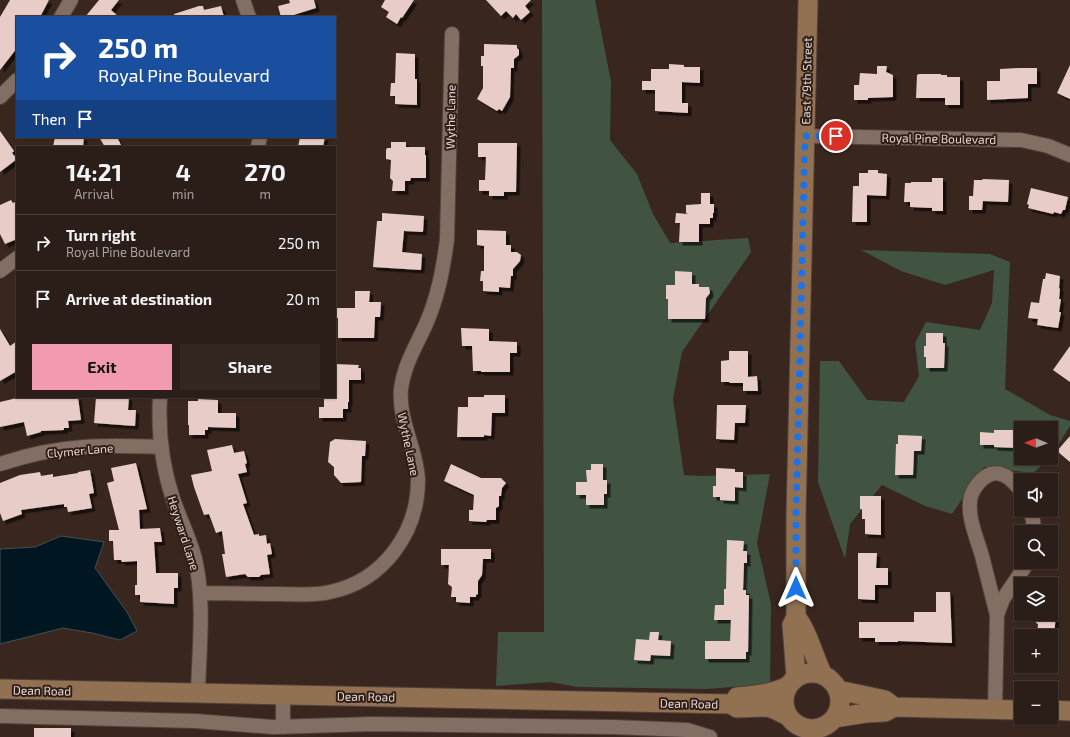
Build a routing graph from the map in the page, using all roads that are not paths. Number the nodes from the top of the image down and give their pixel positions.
1 (71, 0) edge
2 (243, 0) edge
3 (808, 0) edge
4 (62, 16) edge
5 (249, 16) edge
6 (452, 34) dead end
7 (16, 81) edge
8 (0, 97) edge
9 (805, 136) junction
10 (1070, 155) edge
11 (16, 259) edge
12 (0, 271) edge
13 (160, 398) edge
14 (161, 447) junction
15 (0, 464) edge
16 (1014, 483) edge
17 (1023, 569) edge
18 (200, 593) junction
19 (997, 615) junction
20 (796, 617) junction
21 (823, 675) junction
22 (792, 682) junction
23 (0, 689) edge
24 (838, 690) junction
25 (198, 693) junction
26 (282, 695) junction
27 (731, 704) junction
28 (894, 707) junction
29 (995, 709) junction
30 (1014, 710) edge
31 (1058, 710) edge
32 (1070, 711) edge
33 (0, 716) edge
34 (791, 725) edge
35 (283, 727) junction
36 (821, 728) edge
37 (710, 737) edge

1 - 4 street
2 - 5 street
3 - 9 street, East 79th Street
6 - 18 street, Wythe Lane
7 - 8 street
9 - 10 street, Royal Pine Boulevard
9 - 20 street, East 79th Street
11 - 12 street
13 - 14 street, Heyward Lane
14 - 15 street, Clymer Lane
14 - 18 street, Heyward Lane
16 - 19 street
17 - 19 street
18 - 25 street, Heyward Lane
19 - 29 street
20 - 21 street, East 79th Street
20 - 22 street, East 79th Street
21 - 22 street
21 - 24 street
22 - 27 street, Dean Road
22 - 34 street
23 - 25 street, Dean Road
24 - 28 street
24 - 36 street
25 - 26 street, Dean Road
26 - 27 street, Dean Road
26 - 35 street
27 - 34 street, Dean Road
28 - 29 street
28 - 36 street
29 - 30 street
31 - 32 street
33 - 35 street
34 - 36 street
35 - 37 street

